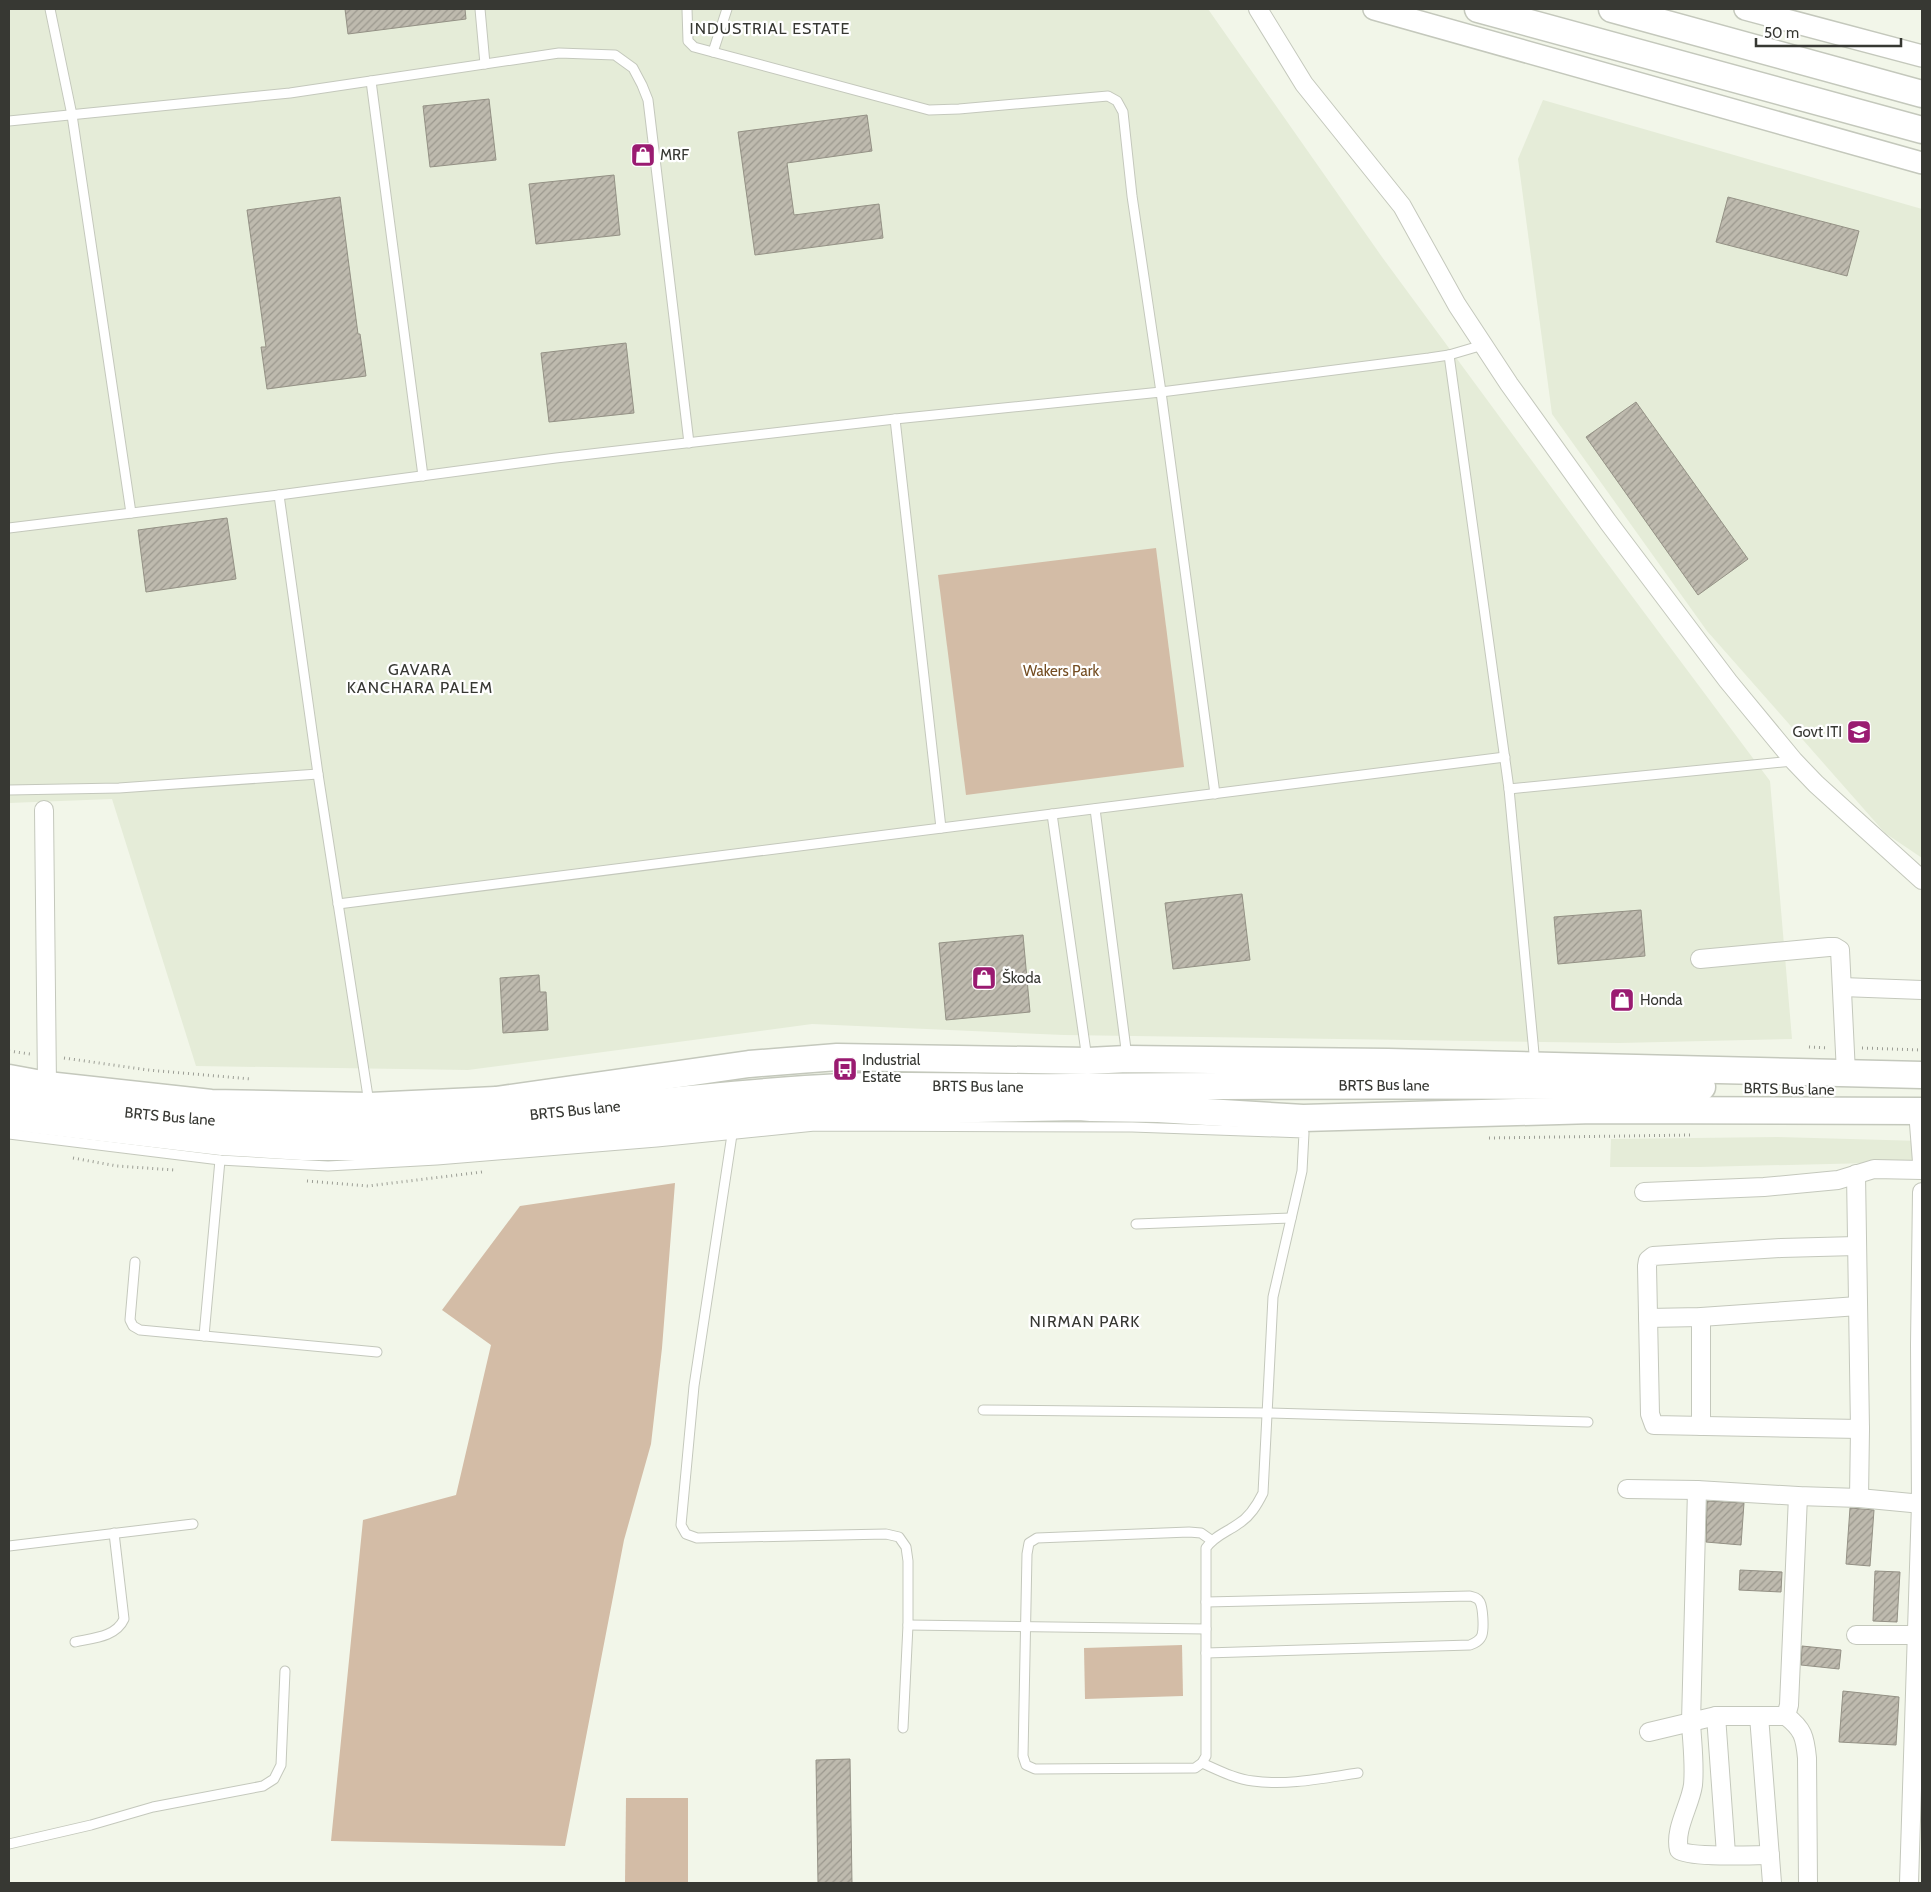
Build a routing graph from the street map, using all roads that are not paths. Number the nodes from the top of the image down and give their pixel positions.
1 (50, 9) edge
2 (480, 9) edge
3 (687, 9) edge
4 (727, 9) edge
5 (1258, 9) edge
6 (1374, 9) edge
7 (1478, 9) edge
8 (1612, 9) edge
9 (1745, 9) edge
10 (713, 52) junction
11 (1922, 56) edge
12 (486, 64) junction
13 (371, 81) junction
14 (1922, 94) edge
15 (72, 115) junction
16 (9, 121) edge
17 (1922, 130) edge
18 (1922, 163) edge
19 (1483, 345) junction
20 (1450, 355) junction
21 (1161, 392) junction
22 (895, 419) junction
23 (689, 443) junction
24 (423, 476) junction
25 (279, 495) junction
26 (131, 513) junction
27 (9, 528) edge
28 (1504, 757) junction
29 (1794, 761) junction
30 (318, 774) junction
31 (1509, 789) junction
32 (9, 790) edge
33 (1215, 794) junction
34 (1095, 809) junction
35 (44, 810) dead end
36 (1052, 814) junction
37 (941, 828) junction
38 (1922, 880) edge
39 (338, 904) junction
40 (1700, 959) dead end
41 (1842, 988) junction
42 (1922, 990) edge
43 (1535, 1066) junction
44 (1846, 1073) junction
45 (1922, 1075) edge
46 (9, 1078) edge
47 (47, 1085) junction
48 (1090, 1090) junction
49 (1130, 1090) junction
50 (9, 1098) edge
51 (1921, 1104) edge
52 (370, 1106) junction
53 (9, 1117) edge
54 (733, 1127) junction
55 (9, 1134) edge
56 (220, 1160) junction
57 (1922, 1162) edge
58 (1922, 1170) edge
59 (1856, 1174) junction
60 (1644, 1192) dead end
61 (1922, 1192) edge
62 (1291, 1218) junction
63 (1136, 1224) dead end
64 (1856, 1246) junction
65 (135, 1262) dead end
66 (1858, 1306) junction
67 (1701, 1317) junction
68 (1648, 1318) junction
69 (204, 1336) junction
70 (377, 1352) dead end
71 (983, 1410) dead end
72 (1268, 1413) junction
73 (1588, 1422) dead end
74 (1701, 1426) junction
75 (1860, 1429) junction
76 (1627, 1489) dead end
77 (1697, 1490) junction
78 (1798, 1496) junction
79 (1859, 1498) junction
80 (1922, 1504) edge
81 (193, 1524) dead end
82 (114, 1533) junction
83 (1211, 1540) junction
84 (9, 1546) edge
85 (1206, 1602) junction
86 (908, 1625) junction
87 (1025, 1627) junction
88 (1206, 1628) junction
89 (1856, 1635) dead end
90 (1920, 1636) edge
91 (75, 1642) dead end
92 (1206, 1653) junction
93 (285, 1671) dead end
94 (1716, 1716) junction
95 (1759, 1716) junction
96 (1786, 1716) junction
97 (1691, 1722) junction
98 (903, 1728) dead end
99 (1649, 1732) dead end
100 (1202, 1764) junction
101 (1918, 1772) edge
102 (1358, 1774) dead end
103 (9, 1844) edge
104 (1726, 1854) junction
105 (1770, 1855) junction
106 (1772, 1883) edge
107 (1808, 1883) edge
108 (1909, 1883) edge

1 - 15 lane
2 - 12 lane
3 - 10 lane
4 - 10 lane
5 - 19 street
6 - 18 street
7 - 17 main road
8 - 14 main road
9 - 11 street
10 - 21 lane
12 - 13 lane
12 - 23 lane
13 - 15 lane
13 - 24 lane
15 - 16 lane
15 - 26 lane
19 - 20 lane
19 - 29 street
20 - 21 lane
20 - 28 lane
21 - 22 lane
21 - 33 lane
22 - 23 lane
22 - 37 lane
23 - 24 lane
24 - 25 lane
25 - 26 lane
25 - 30 lane
26 - 27 lane
28 - 31 lane
28 - 33 lane
29 - 31 lane
29 - 38 street
30 - 32 lane
30 - 39 lane
31 - 43 lane
33 - 34 lane
34 - 36 lane
34 - 49 lane
35 - 47 street
36 - 37 lane
36 - 48 lane
37 - 39 lane
39 - 52 lane
40 - 41 street
41 - 42 street
41 - 44 street
43 - 44 main road
43 - 49 main road
44 - 45 main road
46 - 47 main road
47 - 52 main road
48 - 49 main road
48 - 49 main road
48 - 50 main road, BRTS Bus lane
48 - 52 main road
48 - 54 main road
49 - 51 main road
49 - 62 lane
51 - 57 street
53 - 54 main road
54 - 56 lane
54 - 86 lane
55 - 56 lane
56 - 69 lane
58 - 59 street
59 - 60 street
59 - 64 street
61 - 80 street
62 - 63 lane
62 - 72 lane
64 - 66 street
64 - 68 street
65 - 69 lane
66 - 67 street
66 - 75 street
67 - 68 street
67 - 74 street
68 - 74 street
69 - 70 lane
71 - 72 lane
72 - 73 lane
72 - 83 lane
74 - 75 street
75 - 79 street
76 - 77 street
77 - 78 street
77 - 97 street
78 - 79 street
78 - 96 street
79 - 80 street
80 - 90 street
81 - 82 lane
82 - 84 lane
82 - 91 lane
83 - 85 lane
83 - 87 lane
85 - 88 lane
85 - 92 lane
86 - 87 lane
86 - 98 lane
87 - 88 lane
87 - 100 lane
88 - 92 lane
89 - 90 street
90 - 101 street
92 - 100 lane
93 - 103 lane
94 - 95 street
94 - 97 street
94 - 104 street
95 - 96 street
95 - 105 street
96 - 107 street
97 - 99 street
97 - 104 street
100 - 102 lane
101 - 108 street
104 - 105 street
105 - 106 street

